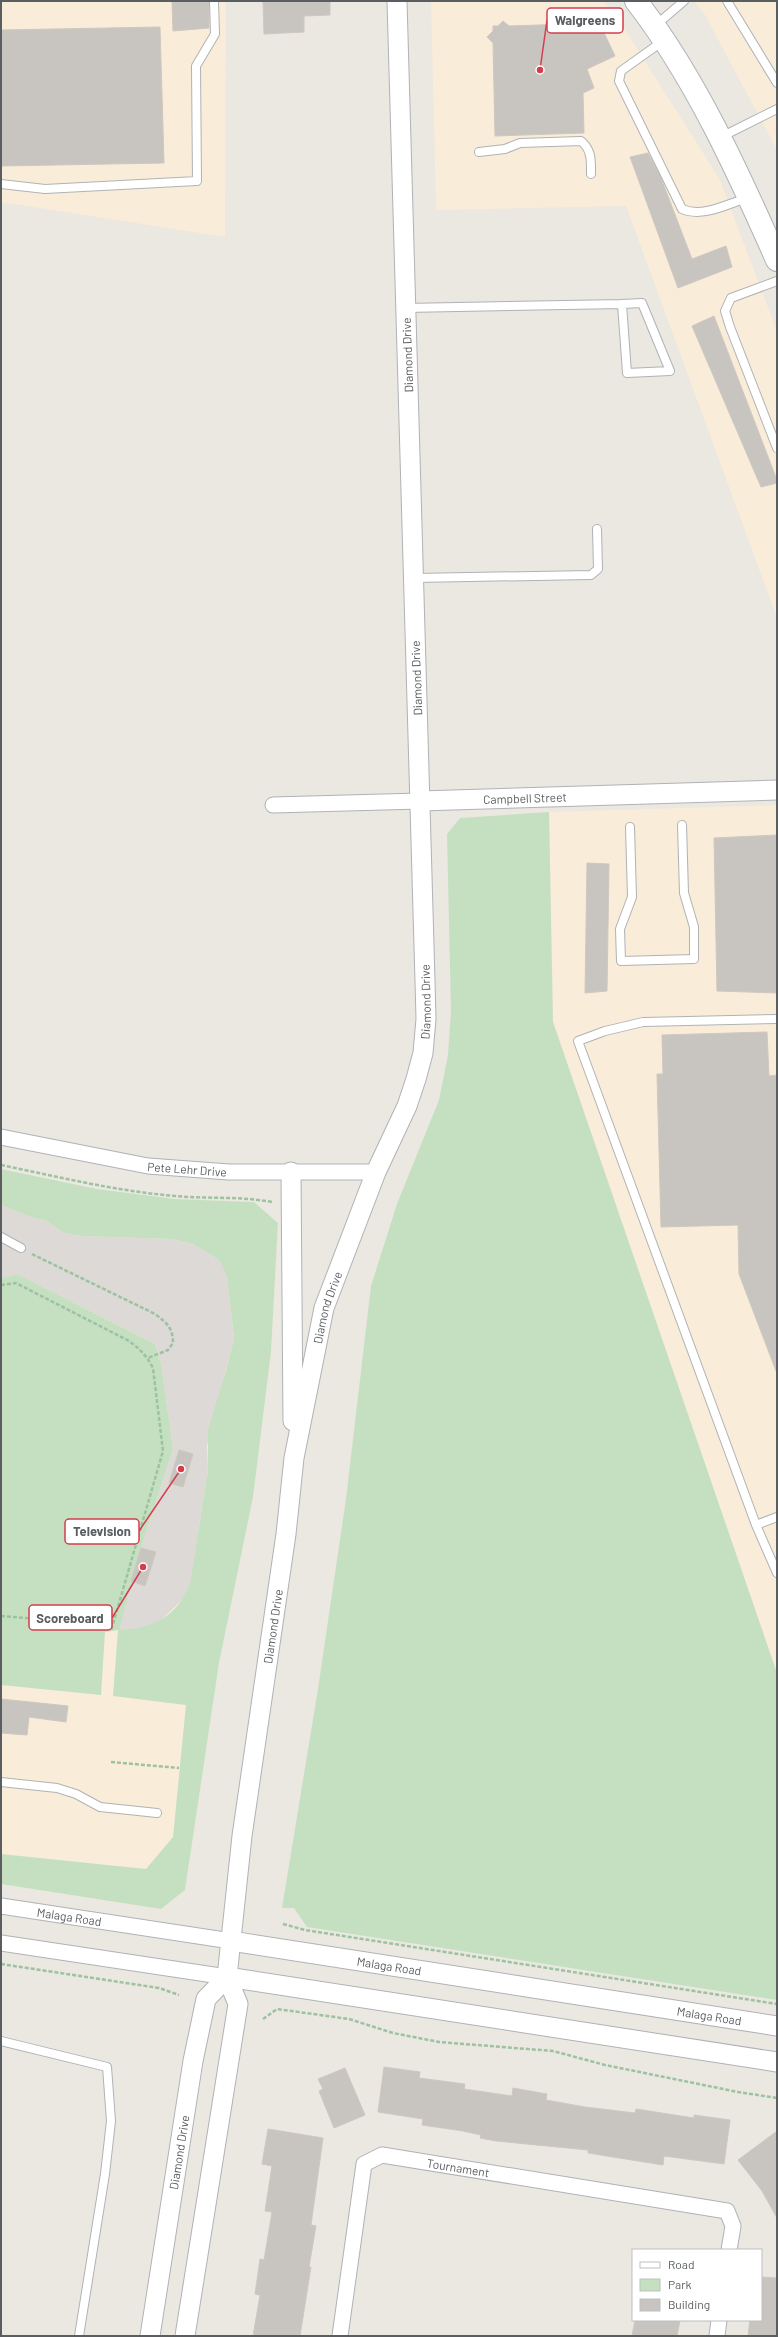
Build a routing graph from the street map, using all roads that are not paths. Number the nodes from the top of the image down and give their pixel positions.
1 (214, 1) edge
2 (396, 1) edge
3 (636, 1) edge
4 (684, 1) edge
5 (727, 1) edge
6 (660, 33) junction
7 (777, 83) edge
8 (777, 109) edge
9 (719, 138) junction
10 (479, 152) dead end
11 (591, 174) dead end
12 (1, 184) edge
13 (749, 197) junction
14 (777, 260) edge
15 (777, 281) edge
16 (622, 304) junction
17 (406, 308) junction
18 (777, 448) edge
19 (597, 529) dead end
20 (414, 578) junction
21 (777, 790) edge
22 (420, 801) junction
23 (273, 805) dead end
24 (682, 825) dead end
25 (630, 827) dead end
26 (777, 1019) edge
27 (1, 1137) edge
28 (291, 1172) junction
29 (376, 1172) junction
30 (1, 1237) edge
31 (21, 1248) road end
32 (294, 1458) junction
33 (777, 1517) edge
34 (756, 1525) junction
35 (777, 1573) edge
36 (1, 1782) edge
37 (157, 1813) dead end
38 (1, 1906) edge
39 (231, 1941) junction
40 (1, 1943) edge
41 (227, 1977) junction
42 (777, 2026) edge
43 (1, 2041) edge
44 (777, 2062) edge
45 (729, 2249) edge
46 (719, 2321) edge
47 (79, 2336) edge
48 (150, 2336) edge
49 (185, 2336) edge
50 (340, 2336) edge
51 (717, 2336) edge

1 - 12 lane
2 - 17 street, Diamond Drive
3 - 6 main road
4 - 6 lane
5 - 7 lane
6 - 9 main road
6 - 13 lane
8 - 9 lane
9 - 13 main road
10 - 11 lane
13 - 14 main road
15 - 18 lane
16 - 16 lane
16 - 17 lane
17 - 20 street, Diamond Drive
19 - 20 lane
20 - 22 street, Diamond Drive
21 - 22 street, Campbell Street
22 - 23 street, Campbell Street
22 - 29 street, Diamond Drive
24 - 25 lane
26 - 34 lane
27 - 28 street, Pete Lehr Drive
28 - 29 street, Pete Lehr Drive
28 - 32 street
29 - 32 street, Diamond Drive
30 - 31 lane
32 - 39 street, Diamond Drive
33 - 34 lane
34 - 35 lane
36 - 37 lane
38 - 39 street, Malaga Road
39 - 41 street, Diamond Drive
39 - 42 street, Malaga Road
40 - 41 street
41 - 44 street
41 - 48 street, Diamond Drive
41 - 49 street, Diamond Drive
43 - 47 lane
45 - 50 street, Tournament
46 - 51 street

